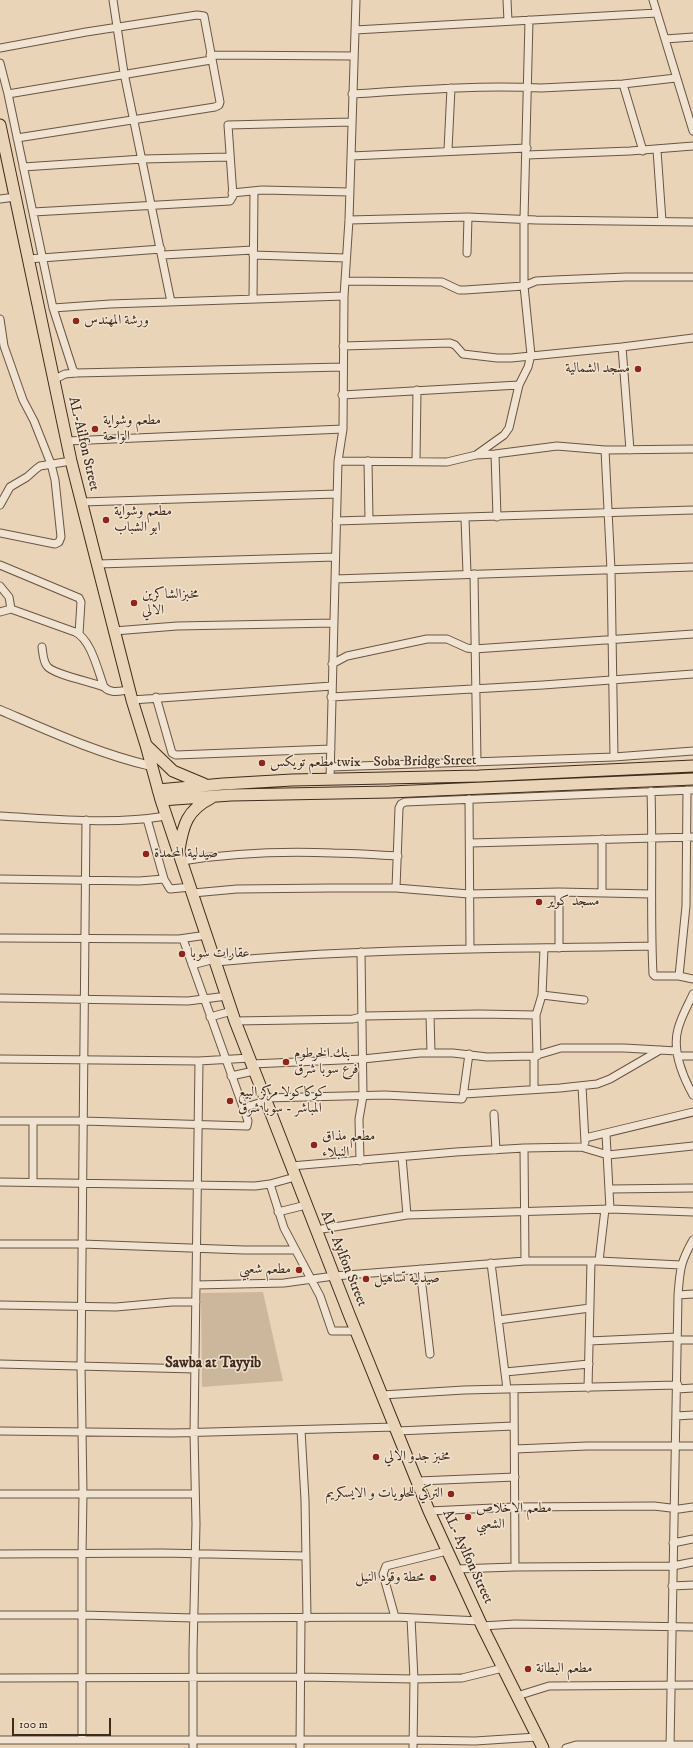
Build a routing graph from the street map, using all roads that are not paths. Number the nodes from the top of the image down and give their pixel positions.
1 (113, 0) edge
2 (356, 0) edge
3 (507, 0) edge
4 (653, 0) edge
5 (657, 13) junction
6 (529, 20) junction
7 (508, 21) junction
8 (117, 27) junction
9 (355, 30) junction
10 (693, 38) edge
11 (664, 39) junction
12 (0, 48) edge
13 (354, 56) junction
14 (211, 57) junction
15 (0, 63) edge
16 (124, 73) junction
17 (676, 78) junction
18 (623, 84) junction
19 (528, 86) junction
20 (451, 88) junction
21 (8, 94) junction
22 (352, 94) junction
23 (134, 118) junction
24 (351, 122) junction
25 (692, 123) edge
26 (0, 125) edge
27 (693, 131) edge
28 (17, 138) junction
29 (693, 146) edge
30 (448, 150) junction
31 (657, 150) junction
32 (643, 151) junction
33 (527, 152) junction
34 (351, 156) junction
35 (229, 157) junction
36 (143, 159) junction
37 (23, 167) junction
38 (254, 191) junction
39 (350, 192) junction
40 (232, 193) junction
41 (15, 198) junction
42 (0, 200) edge
43 (151, 206) junction
44 (33, 212) junction
45 (468, 216) junction
46 (524, 219) junction
47 (349, 220) junction
48 (662, 220) junction
49 (693, 222) edge
50 (162, 252) junction
51 (253, 253) junction
52 (467, 253) dead end
53 (43, 258) junction
54 (346, 258) junction
55 (28, 259) junction
56 (693, 277) edge
57 (345, 281) junction
58 (524, 286) junction
59 (344, 296) junction
60 (253, 299) junction
61 (172, 302) junction
62 (53, 308) junction
63 (0, 319) edge
64 (693, 338) edge
65 (343, 346) junction
66 (622, 347) junction
67 (531, 355) junction
68 (343, 367) junction
69 (76, 373) junction
70 (53, 380) junction
71 (519, 385) junction
72 (417, 390) junction
73 (342, 395) junction
74 (343, 429) junction
75 (67, 441) junction
76 (693, 449) edge
77 (605, 450) junction
78 (630, 450) junction
79 (495, 454) junction
80 (476, 455) junction
81 (368, 460) junction
82 (71, 461) junction
83 (338, 461) junction
84 (416, 461) junction
85 (51, 464) junction
86 (337, 494) junction
87 (82, 502) junction
88 (0, 505) edge
89 (693, 510) edge
90 (608, 512) junction
91 (497, 517) junction
92 (465, 518) junction
93 (369, 520) junction
94 (336, 521) junction
95 (0, 533) edge
96 (336, 557) junction
97 (98, 564) junction
98 (0, 565) edge
99 (693, 567) edge
100 (611, 570) junction
101 (471, 574) junction
102 (335, 579) junction
103 (0, 586) edge
104 (11, 609) junction
105 (1, 613) edge
106 (334, 622) junction
107 (114, 631) junction
108 (79, 634) junction
109 (693, 634) edge
110 (612, 640) junction
111 (42, 647) dead end
112 (474, 648) junction
113 (332, 664) junction
114 (693, 674) edge
115 (612, 679) junction
116 (332, 686) junction
117 (104, 687) junction
118 (476, 688) junction
119 (131, 695) junction
120 (156, 697) junction
121 (331, 697) junction
122 (0, 710) edge
123 (146, 745) junction
124 (331, 749) junction
125 (693, 751) edge
126 (614, 757) junction
127 (477, 762) junction
128 (151, 766) junction
129 (693, 766) edge
130 (330, 773) junction
131 (389, 779) junction
132 (693, 779) edge
133 (206, 785) junction
134 (690, 790) edge
135 (390, 792) junction
136 (651, 792) junction
137 (159, 795) junction
138 (213, 797) junction
139 (469, 799) junction
140 (0, 816) edge
141 (166, 816) junction
142 (147, 819) junction
143 (86, 820) junction
144 (689, 837) edge
145 (652, 838) junction
146 (602, 839) junction
147 (470, 843) junction
148 (181, 856) junction
149 (398, 856) junction
150 (0, 879) edge
151 (164, 879) junction
152 (85, 881) junction
153 (396, 888) junction
154 (192, 890) junction
155 (559, 892) junction
156 (602, 892) junction
157 (469, 894) junction
158 (651, 894) junction
159 (207, 935) junction
160 (0, 938) edge
161 (85, 939) junction
162 (183, 939) junction
163 (652, 946) junction
164 (544, 948) junction
165 (559, 948) junction
166 (470, 949) junction
167 (361, 952) junction
168 (216, 961) junction
169 (192, 965) junction
170 (680, 976) junction
171 (693, 979) edge
172 (693, 994) edge
173 (542, 995) junction
174 (227, 996) junction
175 (0, 998) edge
176 (84, 998) junction
177 (204, 1000) junction
178 (584, 1000) dead end
179 (430, 1015) junction
180 (536, 1015) junction
181 (234, 1016) junction
182 (210, 1017) junction
183 (361, 1017) junction
184 (660, 1050) junction
185 (431, 1053) junction
186 (677, 1053) junction
187 (468, 1054) junction
188 (535, 1056) junction
189 (693, 1056) edge
190 (0, 1059) edge
191 (363, 1059) junction
192 (84, 1060) junction
193 (226, 1060) junction
194 (199, 1061) junction
195 (252, 1064) junction
196 (231, 1076) junction
197 (582, 1086) junction
198 (534, 1089) junction
199 (464, 1094) junction
200 (693, 1095) edge
201 (363, 1096) junction
202 (265, 1099) junction
203 (243, 1108) junction
204 (693, 1112) edge
205 (494, 1114) dead end
206 (0, 1121) edge
207 (33, 1121) junction
208 (83, 1121) junction
209 (197, 1126) junction
210 (606, 1134) junction
211 (585, 1138) junction
212 (693, 1146) edge
213 (585, 1147) junction
214 (524, 1148) junction
215 (496, 1150) junction
216 (608, 1155) junction
217 (402, 1157) junction
218 (360, 1161) junction
219 (291, 1166) junction
220 (295, 1177) junction
221 (0, 1182) edge
222 (33, 1182) junction
223 (83, 1183) junction
224 (270, 1184) junction
225 (196, 1185) junction
226 (693, 1188) edge
227 (610, 1189) junction
228 (306, 1204) junction
229 (607, 1209) junction
230 (278, 1212) junction
231 (525, 1212) junction
232 (693, 1212) edge
233 (407, 1215) junction
234 (316, 1230) junction
235 (693, 1240) edge
236 (0, 1244) edge
237 (82, 1244) junction
238 (196, 1248) junction
239 (296, 1250) junction
240 (525, 1261) junction
241 (591, 1261) junction
242 (599, 1261) junction
243 (491, 1263) junction
244 (681, 1265) junction
245 (420, 1269) junction
246 (334, 1276) junction
247 (312, 1280) junction
248 (196, 1285) junction
249 (693, 1294) edge
250 (678, 1295) junction
251 (196, 1302) junction
252 (0, 1305) edge
253 (81, 1307) junction
254 (590, 1308) junction
255 (498, 1320) junction
256 (356, 1331) junction
257 (677, 1339) junction
258 (693, 1340) edge
259 (589, 1341) junction
260 (430, 1354) dead end
261 (0, 1364) edge
262 (589, 1364) junction
263 (80, 1366) junction
264 (195, 1369) junction
265 (505, 1372) junction
266 (678, 1387) junction
267 (588, 1388) junction
268 (693, 1388) edge
269 (511, 1389) junction
270 (382, 1395) junction
271 (693, 1415) edge
272 (676, 1416) junction
273 (514, 1426) junction
274 (396, 1429) junction
275 (301, 1430) junction
276 (0, 1431) edge
277 (83, 1432) junction
278 (194, 1433) junction
279 (675, 1446) junction
280 (693, 1446) edge
281 (515, 1449) junction
282 (514, 1477) junction
283 (418, 1481) junction
284 (0, 1494) edge
285 (84, 1494) junction
286 (195, 1494) junction
287 (515, 1507) junction
288 (693, 1507) edge
289 (674, 1508) junction
290 (429, 1511) junction
291 (693, 1539) edge
292 (673, 1543) junction
293 (447, 1552) junction
294 (0, 1554) edge
295 (82, 1554) junction
296 (195, 1554) junction
297 (306, 1556) junction
298 (693, 1562) edge
299 (515, 1566) junction
300 (673, 1566) junction
301 (456, 1569) junction
302 (693, 1585) edge
303 (672, 1586) junction
304 (0, 1615) edge
305 (82, 1615) junction
306 (395, 1617) junction
307 (194, 1618) junction
308 (304, 1618) junction
309 (411, 1618) junction
310 (481, 1623) junction
311 (672, 1626) junction
312 (693, 1627) edge
313 (503, 1668) junction
314 (301, 1677) junction
315 (0, 1678) edge
316 (82, 1678) junction
317 (194, 1678) junction
318 (414, 1679) junction
319 (671, 1684) junction
320 (693, 1685) edge
321 (517, 1696) junction
322 (537, 1737) junction
323 (0, 1740) edge
324 (82, 1740) junction
325 (300, 1740) junction
326 (413, 1740) junction
327 (193, 1744) edge
328 (693, 1745) edge
329 (670, 1746) edge
330 (300, 1748) edge
331 (413, 1748) edge
332 (543, 1748) edge
333 (566, 1748) edge

1 - 8 street
2 - 9 street
3 - 7 street
4 - 5 street
5 - 6 street
5 - 11 street
6 - 7 street
6 - 19 street
7 - 9 street
8 - 12 street
8 - 14 street
8 - 16 street
9 - 13 street
10 - 11 street
11 - 17 street
13 - 14 street
13 - 22 street
14 - 16 street
14 - 23 street
15 - 21 street
16 - 21 street
16 - 23 street
17 - 18 street
17 - 25 street
18 - 19 street
18 - 32 street
19 - 20 street
19 - 33 street
20 - 22 street
20 - 30 street
21 - 28 street
22 - 24 street
23 - 28 street
23 - 36 street
24 - 34 street
24 - 35 street
25 - 27 street
26 - 41 highway, AL-Ailfon Street
28 - 37 street
29 - 31 street
30 - 33 street
30 - 34 street
31 - 32 street
31 - 48 street
32 - 33 street
33 - 46 street
34 - 39 street
35 - 36 street
35 - 40 street
36 - 37 street
36 - 43 street
37 - 44 street
38 - 39 street
38 - 40 street
38 - 51 street
39 - 47 street
40 - 43 street
41 - 42 street
41 - 55 highway, AL-Ailfon Street
43 - 44 street
43 - 50 street
44 - 53 street
45 - 46 street
45 - 47 street
45 - 52 street
46 - 48 street
46 - 58 street
47 - 54 street
48 - 49 street
50 - 51 street
50 - 53 street
50 - 61 street
51 - 54 street
51 - 60 street
53 - 55 street
53 - 62 street
54 - 57 street
55 - 70 highway, AL-Ailfon Street
56 - 58 street
57 - 58 street
57 - 59 street
58 - 67 street
59 - 60 street
59 - 65 street
60 - 61 street
61 - 62 street
62 - 69 street
63 - 85 street
64 - 66 street
65 - 67 street
65 - 68 street
66 - 67 street
66 - 78 street
67 - 71 street
68 - 69 street
68 - 73 street
69 - 70 street
70 - 75 highway, AL-Ailfon Street
71 - 72 street
71 - 80 street
72 - 73 street
72 - 84 street
73 - 74 street
74 - 75 street
74 - 83 street
75 - 82 highway, AL-Ailfon Street
76 - 78 street
77 - 78 street
77 - 79 street
77 - 90 street
79 - 80 street
79 - 91 street
80 - 84 street
81 - 83 street
81 - 84 street
81 - 93 street
82 - 85 street
82 - 87 highway, AL-Ailfon Street
83 - 86 street
85 - 88 street
85 - 95 street
86 - 87 street
86 - 94 street
87 - 97 highway, AL-Ailfon Street
89 - 90 street
90 - 91 street
90 - 100 street
91 - 92 street
92 - 93 street
92 - 101 street
93 - 94 street
94 - 96 street
96 - 97 street
96 - 102 street
97 - 107 highway, AL-Ailfon Street
98 - 108 street
99 - 100 street
100 - 101 street
100 - 110 street
101 - 102 street
101 - 112 street
102 - 106 street
103 - 104 street
104 - 105 street
104 - 108 street
106 - 107 street
106 - 113 street
107 - 119 highway, AL-Ailfon Street
108 - 117 street
109 - 110 street
110 - 112 street
110 - 115 street
111 - 117 street
112 - 113 street
112 - 118 street
113 - 116 street
114 - 115 street
115 - 118 street
115 - 126 street
116 - 120 street
116 - 121 street
117 - 119 street
118 - 121 street
118 - 127 street
119 - 120 street
119 - 123 highway, AL-Ailfon Street
120 - 124 street
121 - 124 street
122 - 128 street
123 - 128 highway, AL-Ailfon Street
123 - 133 highway
124 - 130 street
125 - 126 street
126 - 127 street
127 - 130 street
128 - 137 highway, AL- Aylfon Street
129 - 131 highway, Soba Bridge Street
130 - 131 highway, Soba Bridge Street
130 - 133 highway, Soba Bridge Street
131 - 135 highway
132 - 135 highway, Soba Bridge Street
133 - 137 highway, Soba Bridge Street
134 - 136 street
134 - 144 street
135 - 138 highway, Soba Bridge Street
136 - 139 street
136 - 145 street
137 - 138 highway, Soba Bridge Street
137 - 141 highway, AL- Aylfon Street
138 - 148 highway
139 - 147 street
139 - 149 street
140 - 143 street
141 - 142 street
141 - 148 highway, AL- Aylfon Street
142 - 143 street
142 - 151 street
143 - 152 street
144 - 145 street
144 - 170 street
145 - 146 street
145 - 158 street
146 - 147 street
146 - 156 street
147 - 157 street
148 - 149 street
148 - 154 highway, AL- Aylfon Street
149 - 153 street
150 - 152 street
151 - 152 street
151 - 154 street
152 - 161 street
153 - 154 street
153 - 157 street
154 - 159 highway, AL- Aylfon Street
155 - 156 street
155 - 157 street
155 - 165 street
156 - 158 street
157 - 166 street
158 - 163 street
159 - 162 street
159 - 168 highway, AL- Aylfon Street
160 - 161 street
161 - 162 street
161 - 176 street
162 - 169 street
163 - 165 street
163 - 170 street
164 - 165 street
164 - 166 street
164 - 173 street
166 - 167 street
167 - 168 street
167 - 183 street
168 - 169 street
168 - 174 highway, AL- Aylfon Street
169 - 177 street
170 - 171 street
172 - 186 street
173 - 178 street
173 - 180 street
174 - 177 street
174 - 181 highway, AL- Aylfon Street
175 - 176 street
176 - 177 street
176 - 192 street
177 - 182 street
179 - 180 street
179 - 183 street
179 - 185 street
180 - 188 street
181 - 182 street
181 - 183 street
181 - 195 highway, AL- Aylfon Street
182 - 193 street
183 - 191 street
184 - 186 street
184 - 188 street
184 - 197 street
185 - 187 street
185 - 191 street
186 - 189 street
186 - 200 street
187 - 188 street
187 - 199 street
188 - 198 street
190 - 192 street
191 - 195 street
191 - 201 street
192 - 194 street
192 - 208 street
193 - 194 street
193 - 195 street
193 - 196 street
194 - 209 street
195 - 196 street
195 - 202 highway, AL- Aylfon Street
196 - 203 street
197 - 198 street
197 - 211 street
198 - 199 street
199 - 201 street
201 - 202 street
201 - 218 street
202 - 203 street
202 - 219 highway, AL- Aylfon Street
203 - 209 street
204 - 210 street
205 - 215 street
206 - 207 street
207 - 208 street
207 - 222 street
208 - 209 street
208 - 223 street
209 - 225 street
210 - 211 street
210 - 216 street
211 - 213 street
212 - 216 street
213 - 214 street
213 - 216 street
214 - 215 street
214 - 231 street
215 - 217 street
216 - 227 street
217 - 218 street
217 - 233 street
218 - 219 street
219 - 220 highway, AL- Aylfon Street
220 - 224 street
220 - 228 highway, AL- Aylfon Street
221 - 222 street
222 - 223 street
223 - 225 street
223 - 237 street
224 - 225 street
224 - 230 street
225 - 238 street
226 - 227 street
227 - 229 street
228 - 230 street
228 - 234 highway, AL- Aylfon Street
229 - 231 street
229 - 232 street
229 - 242 street
230 - 239 street
231 - 233 street
231 - 240 street
233 - 234 street
234 - 246 highway, AL- Aylfon Street
235 - 244 street
236 - 237 street
237 - 238 street
237 - 253 street
238 - 239 street
238 - 248 street
239 - 247 street
240 - 241 street
240 - 243 street
241 - 242 street
241 - 254 street
242 - 244 street
243 - 245 street
243 - 255 street
244 - 250 street
245 - 246 street
245 - 260 street
246 - 247 street
246 - 256 highway, AL- Aylfon Street
247 - 248 street
247 - 256 street
248 - 251 street
249 - 250 street
250 - 257 street
251 - 253 street
251 - 264 street
252 - 253 street
253 - 263 street
254 - 255 street
254 - 259 street
255 - 265 street
256 - 270 highway, AL- Aylfon Street
257 - 258 street
257 - 259 street
257 - 266 street
259 - 262 street
261 - 263 street
262 - 265 street
262 - 267 street
263 - 264 street
263 - 277 street
264 - 278 street
265 - 269 street
266 - 267 street
266 - 268 street
266 - 272 street
267 - 269 street
269 - 270 street
269 - 273 street
270 - 274 highway, AL- Aylfon Street
271 - 272 street
272 - 279 street
273 - 274 street
273 - 281 street
274 - 275 street
274 - 283 highway, AL- Aylfon Street
275 - 278 street
275 - 297 street
276 - 277 street
277 - 278 street
277 - 285 street
278 - 286 street
279 - 280 street
279 - 281 street
279 - 289 street
281 - 282 street
282 - 283 street
282 - 287 street
283 - 290 highway, AL- Aylfon Street
284 - 285 street
285 - 286 street
285 - 295 street
286 - 296 street
287 - 289 street
287 - 290 street
287 - 299 street
288 - 289 street
289 - 292 street
290 - 293 highway, AL- Aylfon Street
291 - 292 street
292 - 300 street
293 - 301 highway, AL- Aylfon Street
293 - 306 street
294 - 295 street
295 - 296 street
295 - 305 street
296 - 297 street
296 - 307 street
297 - 308 street
298 - 300 street
299 - 300 street
299 - 301 street
300 - 303 street
301 - 310 highway, AL- Aylfon Street
302 - 303 street
303 - 311 street
304 - 305 street
305 - 307 street
305 - 316 street
306 - 308 street
306 - 309 street
307 - 308 street
307 - 317 street
308 - 314 street
309 - 310 street
309 - 318 street
310 - 311 street
310 - 313 highway, AL- Aylfon Street
311 - 312 street
311 - 319 street
313 - 318 street
313 - 321 highway, AL- Aylfon Street
314 - 317 street
314 - 318 street
314 - 325 street
315 - 316 street
316 - 317 street
316 - 324 street
317 - 327 street
318 - 326 street
319 - 320 street
319 - 321 street
319 - 329 street
321 - 322 highway, AL- Aylfon Street
322 - 326 street
322 - 332 highway, AL- Aylfon Street
323 - 324 street
324 - 327 street
325 - 326 street
325 - 327 street
325 - 330 street
326 - 331 street
328 - 329 street
329 - 333 street

